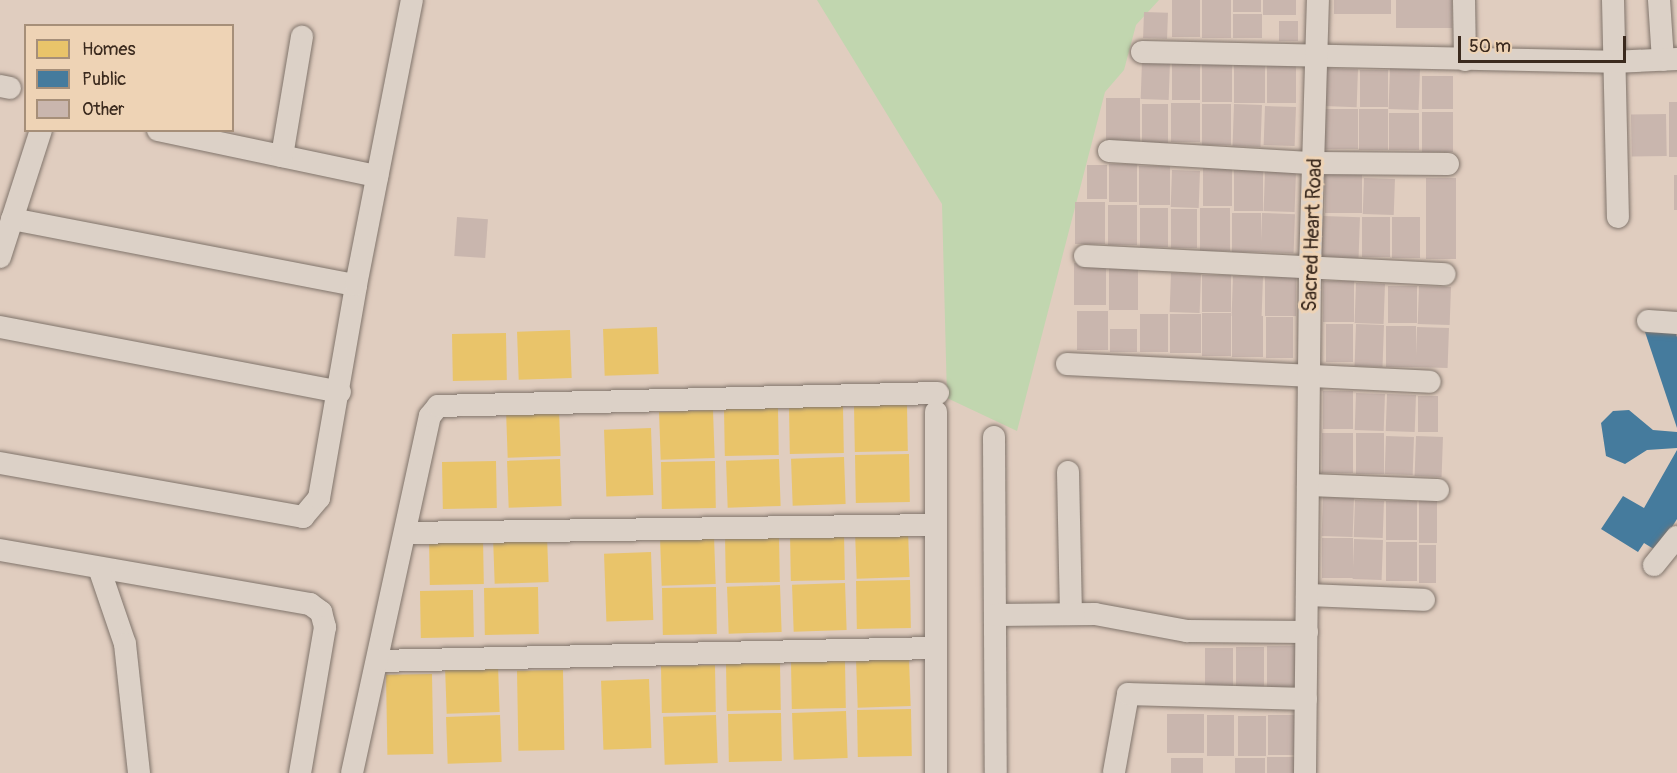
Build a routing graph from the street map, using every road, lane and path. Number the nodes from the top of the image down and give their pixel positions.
1 (412, 0) edge
2 (1318, 0) edge
3 (1464, 0) edge
4 (1613, 0) edge
5 (1659, 0) edge
6 (302, 37) dead end
7 (1142, 52) dead end
8 (1318, 56) junction
9 (1465, 60) junction
10 (1670, 60) edge
11 (1613, 62) junction
12 (40, 132) edge
13 (173, 132) edge
14 (188, 134) edge
15 (1108, 151) dead end
16 (282, 156) junction
17 (1314, 163) junction
18 (1448, 164) dead end
19 (377, 176) junction
20 (1618, 217) dead end
21 (12, 219) junction
22 (1085, 256) dead end
23 (0, 257) edge
24 (1310, 267) junction
25 (1445, 274) dead end
26 (356, 285) junction
27 (1647, 321) dead end
28 (1677, 323) edge
29 (0, 327) edge
30 (1067, 364) dead end
31 (1309, 376) junction
32 (1430, 382) dead end
33 (340, 392) junction
34 (994, 437) dead end
35 (0, 463) edge
36 (1068, 472) dead end
37 (1308, 486) junction
38 (1438, 490) dead end
39 (935, 525) junction
40 (406, 533) junction
41 (1677, 537) edge
42 (0, 550) edge
43 (1654, 565) dead end
44 (99, 568) junction
45 (1307, 596) junction
46 (1424, 600) dead end
47 (1071, 614) junction
48 (995, 615) junction
49 (1306, 632) junction
50 (934, 648) junction
51 (378, 661) junction
52 (1306, 699) junction
53 (996, 772) edge
54 (1114, 772) edge
55 (139, 773) edge
56 (300, 773) edge
57 (352, 773) edge
58 (936, 773) edge
59 (1305, 773) edge

1 - 19 street
2 - 8 street, Sacred Heart Road
3 - 9 street
4 - 11 street
5 - 10 street
6 - 16 street
7 - 8 street
8 - 9 street
8 - 17 street, Sacred Heart Road
9 - 11 street
10 - 11 street
11 - 20 street
12 - 21 street
13 - 14 street
14 - 16 street
15 - 17 street
16 - 19 street
17 - 18 street
17 - 24 street, Sacred Heart Road
19 - 26 street
21 - 23 street
21 - 26 street
22 - 24 street
24 - 25 street
24 - 31 street, Sacred Heart Road
26 - 33 street
27 - 28 street
29 - 33 street
30 - 31 street
31 - 32 street
31 - 37 street, Sacred Heart Road
33 - 35 street
34 - 48 street
36 - 47 street
37 - 38 street
37 - 45 street, Sacred Heart Road
39 - 40 street
39 - 40 street
39 - 50 street
40 - 51 street
41 - 43 street
42 - 44 street
44 - 55 street
44 - 56 street
45 - 46 street
45 - 49 street, Sacred Heart Road
47 - 48 street
47 - 49 street
48 - 53 street
49 - 52 street, Sacred Heart Road
50 - 51 street
50 - 58 street
51 - 57 street
52 - 54 street
52 - 59 street, Sacred Heart Road

